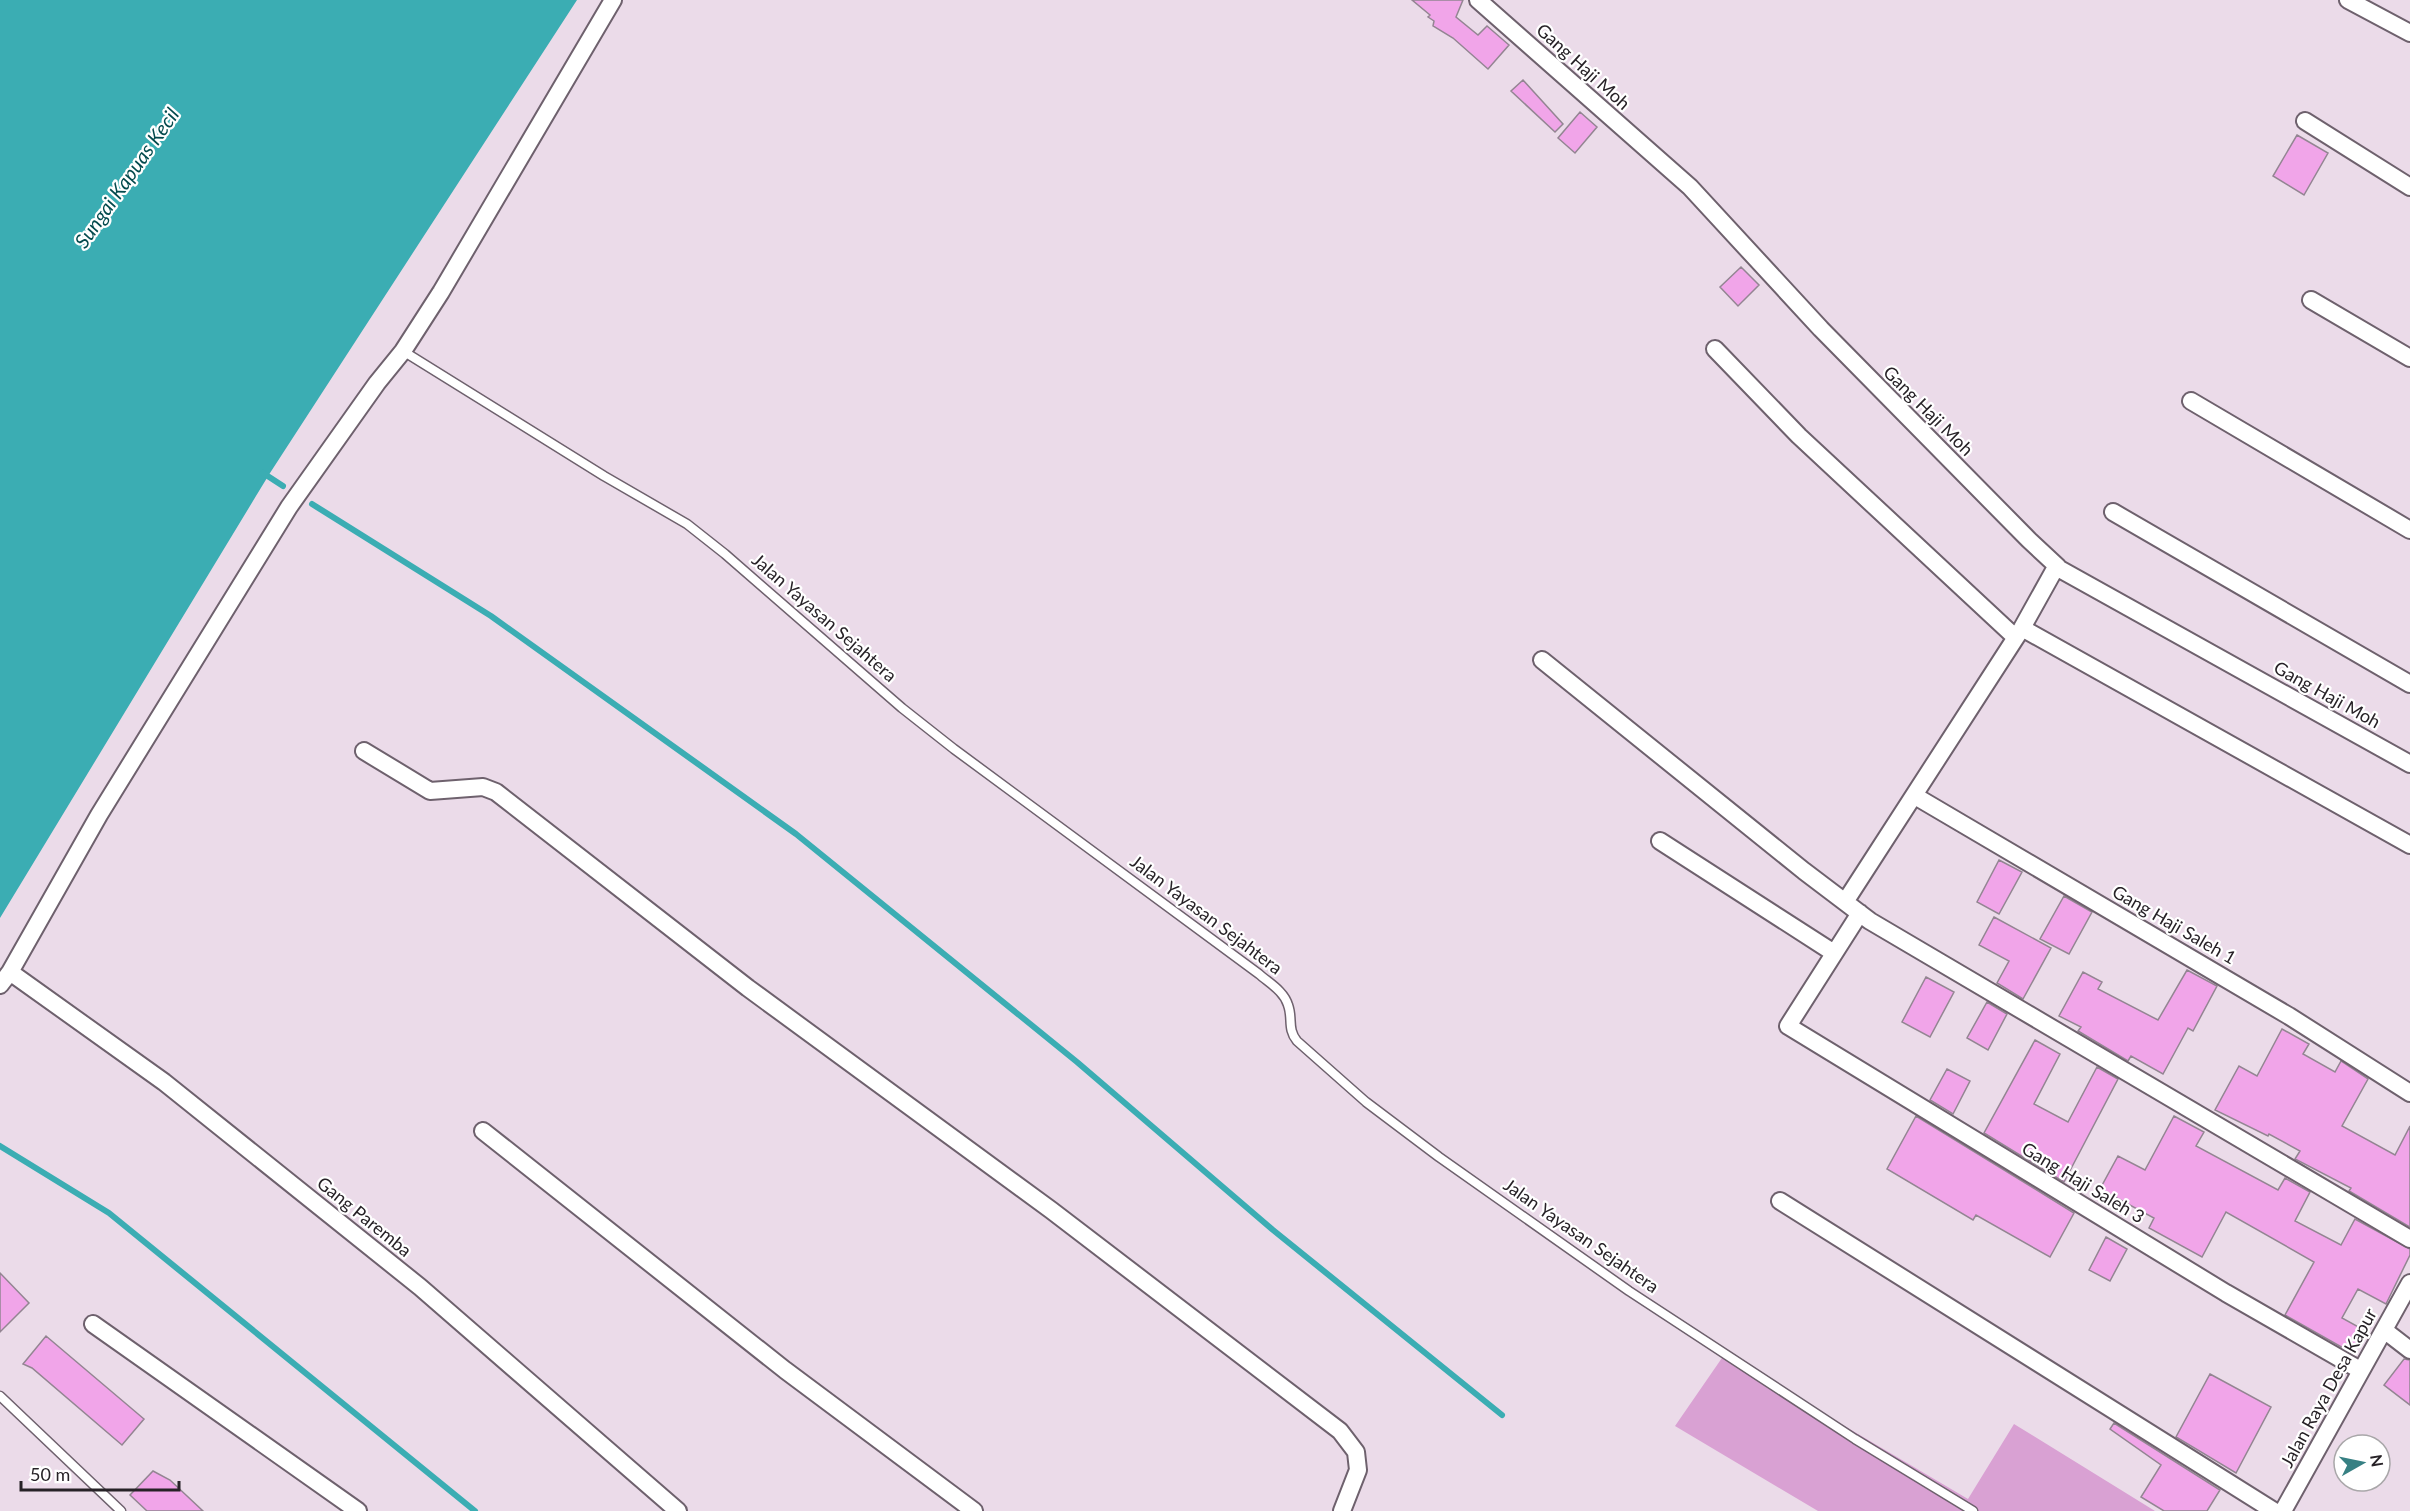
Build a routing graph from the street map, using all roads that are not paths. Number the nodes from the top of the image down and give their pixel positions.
1 (613, 0) edge
2 (1478, 0) edge
3 (2348, 0) edge
4 (2410, 33) edge
5 (2305, 121) dead end
6 (2410, 187) edge
7 (2311, 300) dead end
8 (1715, 349) dead end
9 (403, 351) junction
10 (2410, 358) edge
11 (2191, 401) dead end
12 (2113, 512) dead end
13 (2410, 530) edge
14 (2056, 567) junction
15 (2018, 633) junction
16 (1542, 660) dead end
17 (2410, 684) edge
18 (364, 751) dead end
19 (2410, 764) edge
20 (1915, 796) junction
21 (1660, 841) dead end
22 (2410, 845) edge
23 (1845, 902) junction
24 (1860, 913) junction
25 (1834, 953) junction
26 (5, 979) edge
27 (2410, 1093) edge
28 (483, 1131) dead end
29 (1780, 1201) dead end
30 (2410, 1239) edge
31 (2410, 1283) edge
32 (93, 1324) dead end
33 (2384, 1330) junction
34 (2410, 1350) edge
35 (2360, 1370) junction
36 (0, 1396) edge
37 (121, 1511) edge
38 (358, 1511) edge
39 (678, 1511) edge
40 (974, 1511) edge
41 (1342, 1511) edge
42 (1973, 1511) edge
43 (2274, 1511) edge
44 (2283, 1511) edge

1 - 9 street
2 - 14 street, Gang Haji Moh
3 - 4 street
5 - 6 street
7 - 10 street
8 - 15 street
9 - 26 street
9 - 42 lane, Jalan Yayasan Sejahtera
11 - 13 street
12 - 17 street
14 - 15 street
14 - 19 street, Gang Haji Moh
15 - 20 street
15 - 22 street
16 - 23 street
18 - 41 street
20 - 23 street
20 - 27 street, Gang Haji Saleh 1
21 - 25 street
23 - 24 street
24 - 25 street
24 - 30 street
25 - 35 street, Gang Haji Saleh 3
26 - 39 street, Gang Paremba
28 - 40 street
29 - 43 street
31 - 33 street, Jalan Raya Desa Kapur
32 - 38 street
33 - 34 street
33 - 35 street, Jalan Raya Desa Kapur
35 - 44 street, Jalan Raya Desa Kapur
36 - 37 lane

